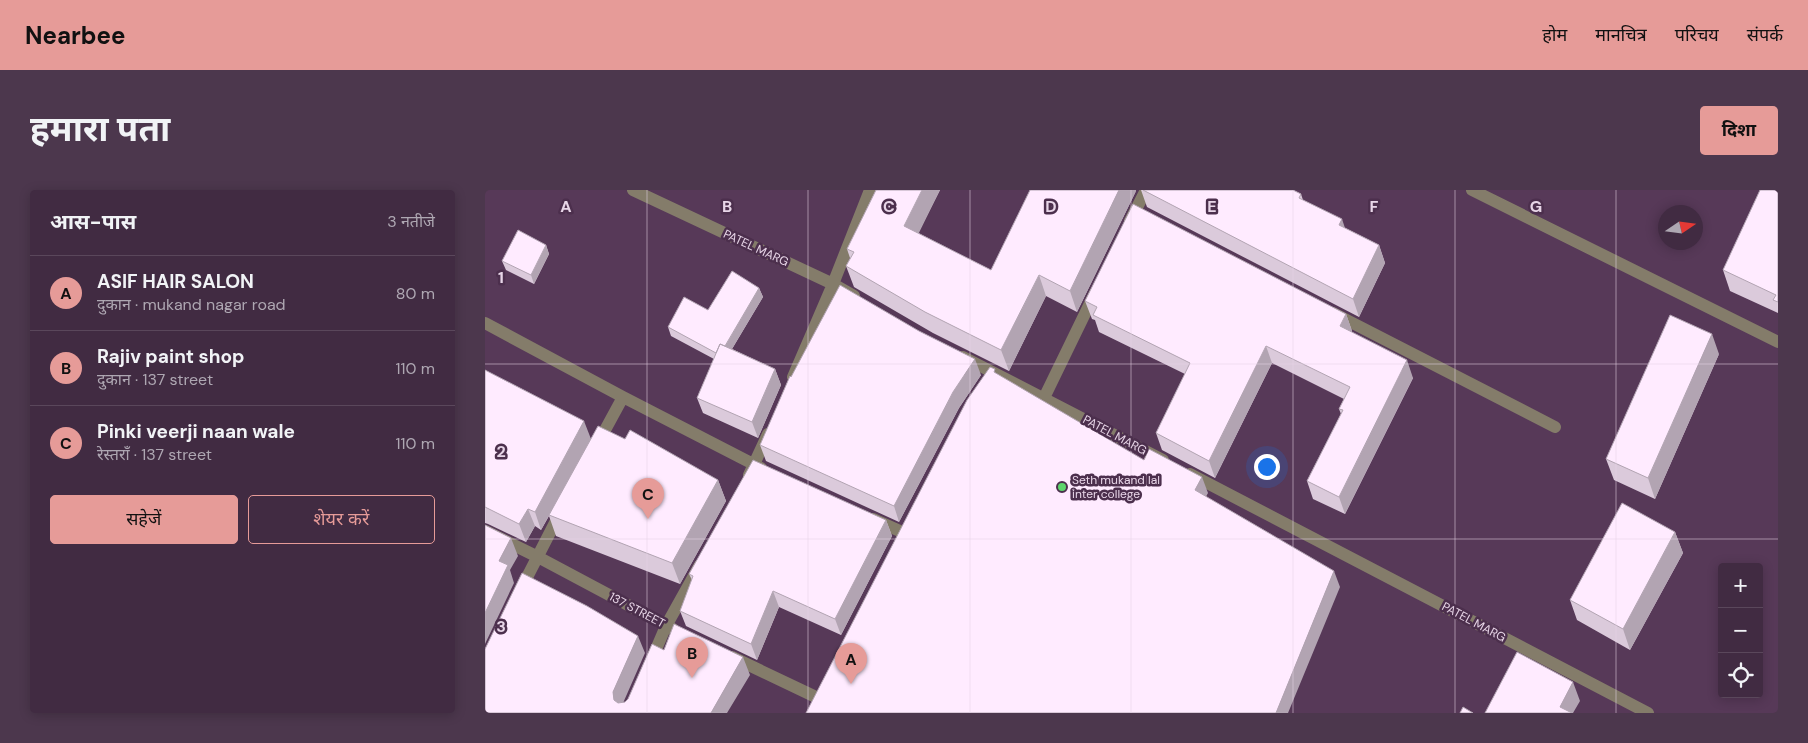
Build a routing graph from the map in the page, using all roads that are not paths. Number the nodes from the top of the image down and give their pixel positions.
1 (633, 190) edge
2 (870, 190) edge
3 (1146, 190) edge
4 (1472, 190) edge
5 (1127, 228) edge
6 (1101, 282) edge
7 (833, 284) junction
8 (865, 303) edge
9 (1319, 305) edge
10 (486, 325) edge
11 (1778, 342) edge
12 (953, 352) edge
13 (786, 393) edge
14 (623, 397) junction
15 (1044, 398) junction
16 (774, 420) edge
17 (1555, 427) dead end
18 (591, 456) edge
19 (755, 465) junction
20 (772, 473) edge
21 (745, 482) edge
22 (568, 498) edge
23 (859, 512) edge
24 (485, 531) edge
25 (902, 532) edge
26 (708, 550) edge
27 (537, 556) junction
28 (515, 601) edge
29 (666, 626) junction
30 (684, 635) edge
31 (720, 652) edge
32 (647, 670) edge
33 (818, 698) edge
34 (1647, 713) edge

1 - 7 street, PATEL MARG
2 - 7 street
3 - 5 street
4 - 11 street
6 - 15 street
7 - 8 street, PATEL MARG
7 - 13 street
9 - 17 street
10 - 14 street
12 - 15 street, PATEL MARG
14 - 18 street
14 - 19 street
15 - 34 street, PATEL MARG
16 - 19 street
19 - 20 street
19 - 21 street
22 - 27 street
23 - 25 street
24 - 27 street, 137 STREET
26 - 29 street
27 - 28 street
27 - 29 street, 137 STREET
29 - 30 street, 137 STREET
29 - 32 street
31 - 33 street

